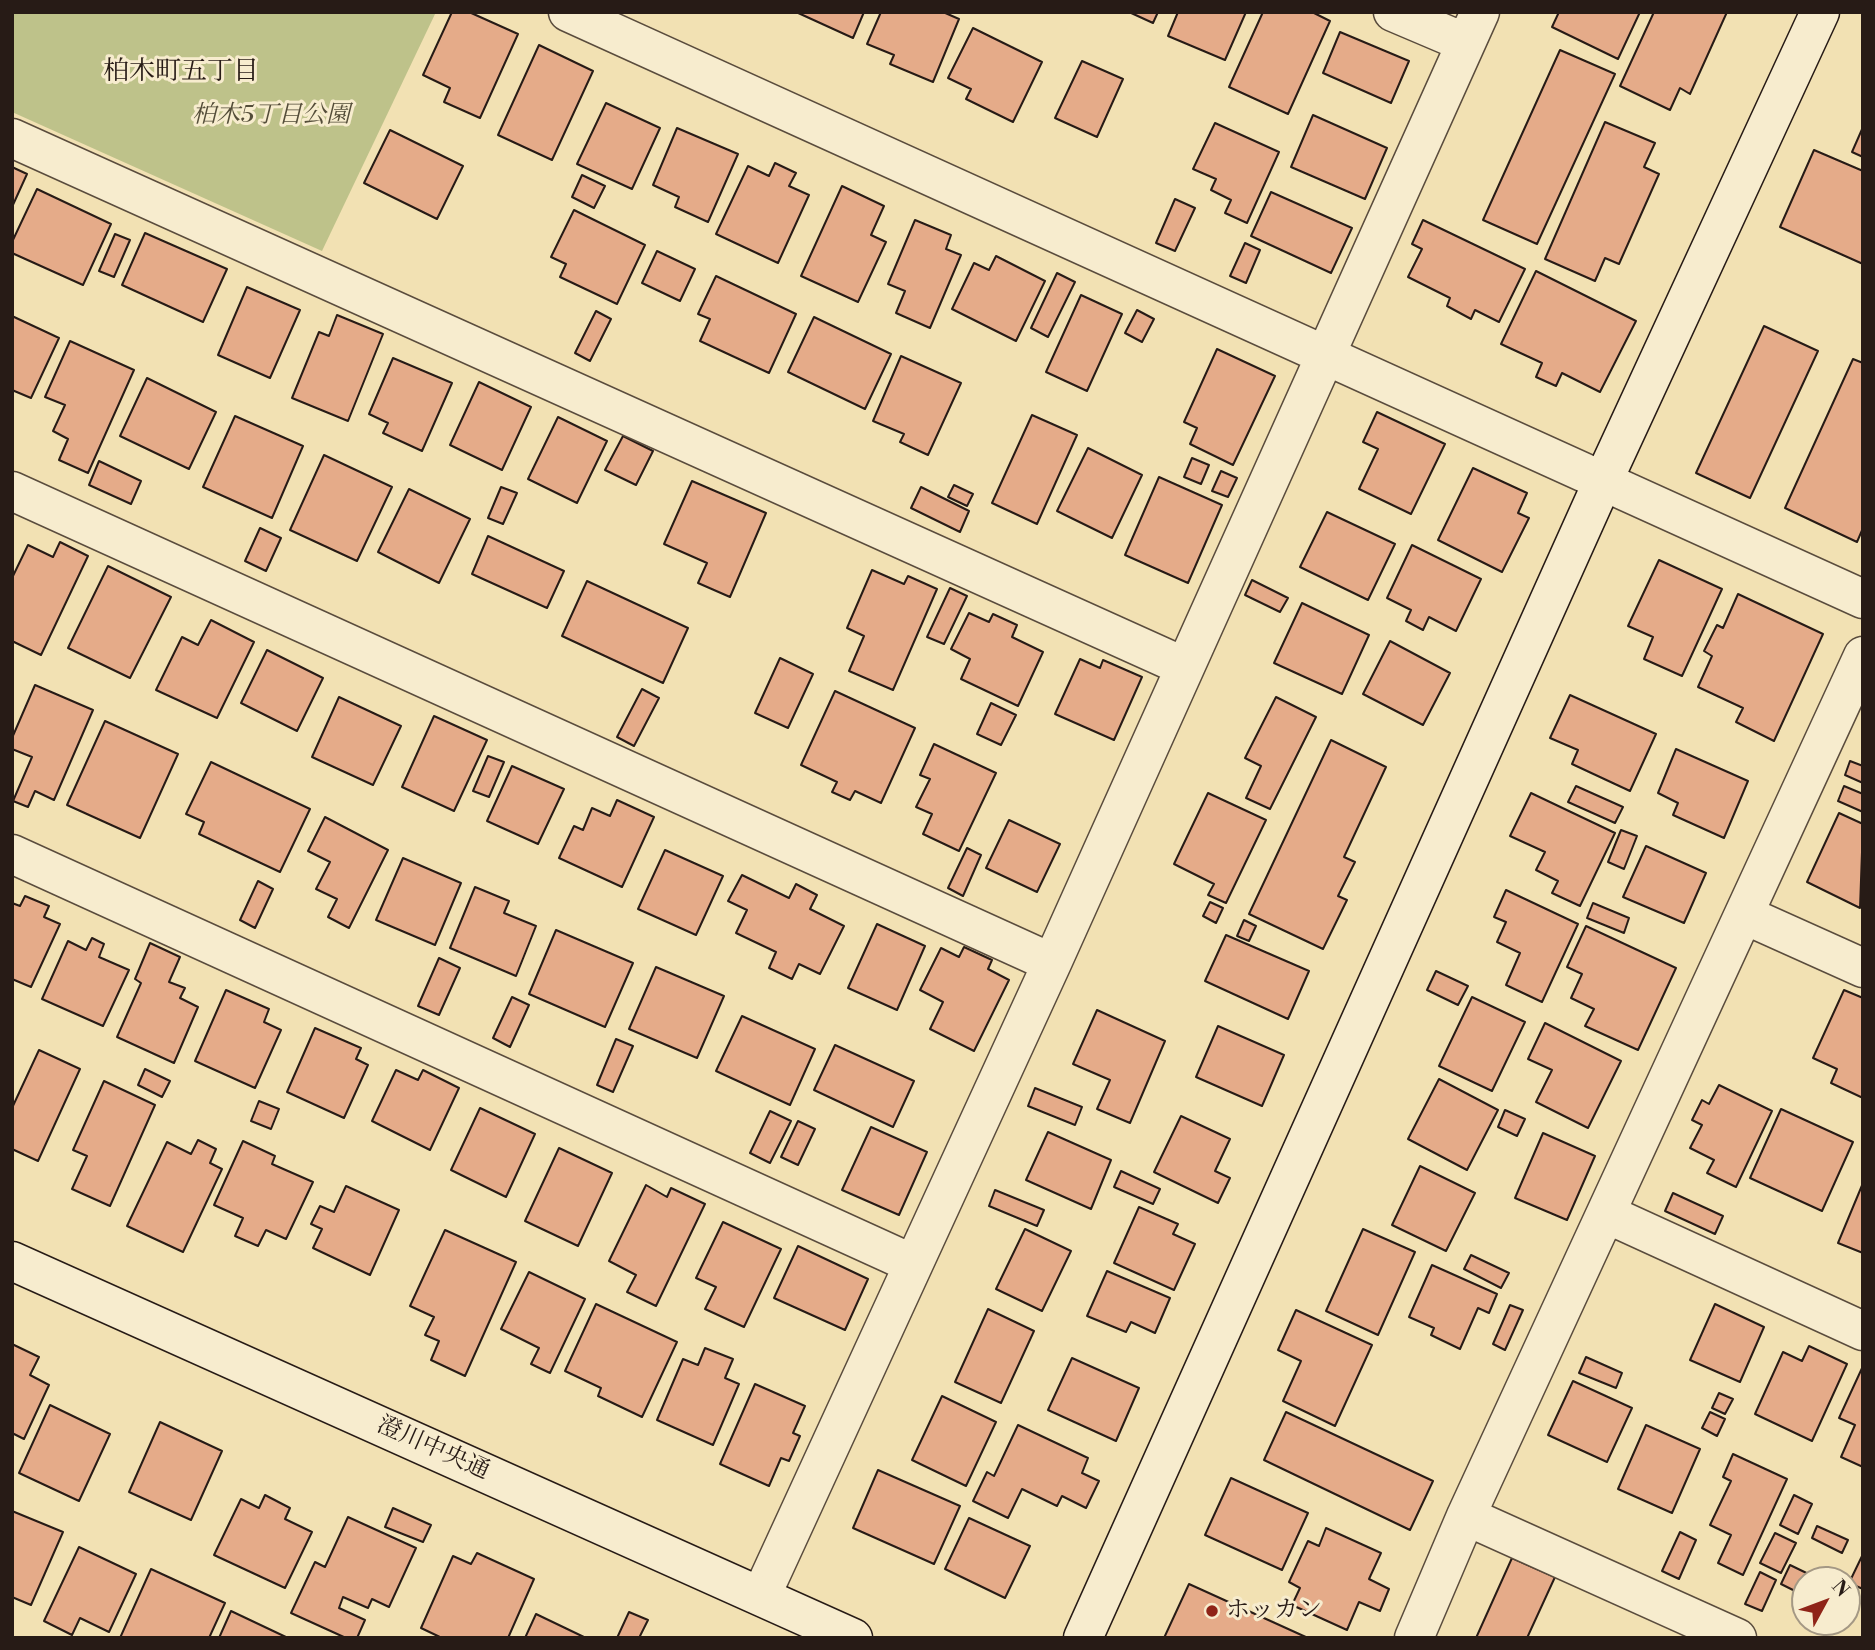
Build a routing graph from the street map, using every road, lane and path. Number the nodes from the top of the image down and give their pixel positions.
1 (568, 12) edge
2 (1393, 12) edge
3 (1820, 12) edge
4 (1473, 28) edge
5 (12, 138) edge
6 (1325, 354) junction
7 (1604, 481) junction
8 (12, 491) edge
9 (1863, 598) edge
10 (1863, 656) edge
11 (1185, 667) junction
12 (12, 854) edge
13 (1745, 915) junction
14 (1052, 964) junction
15 (1863, 968) edge
16 (1607, 1214) junction
17 (12, 1261) edge
18 (913, 1264) junction
19 (1863, 1331) edge
20 (1466, 1516) junction
21 (761, 1596) junction
22 (853, 1638) edge
23 (1083, 1638) edge
24 (1414, 1638) edge
25 (1737, 1638) edge

1 - 6 street
2 - 4 street
3 - 7 street
4 - 6 street
5 - 11 street
6 - 7 street
6 - 11 street
7 - 9 street
7 - 23 street
8 - 14 street
10 - 13 street
11 - 14 street
12 - 18 street
13 - 15 street
13 - 16 street
14 - 18 street
16 - 19 street
16 - 20 street
17 - 21 street, 澄川中央通
18 - 21 street
20 - 24 street
20 - 25 street
21 - 22 street, 澄川中央通

